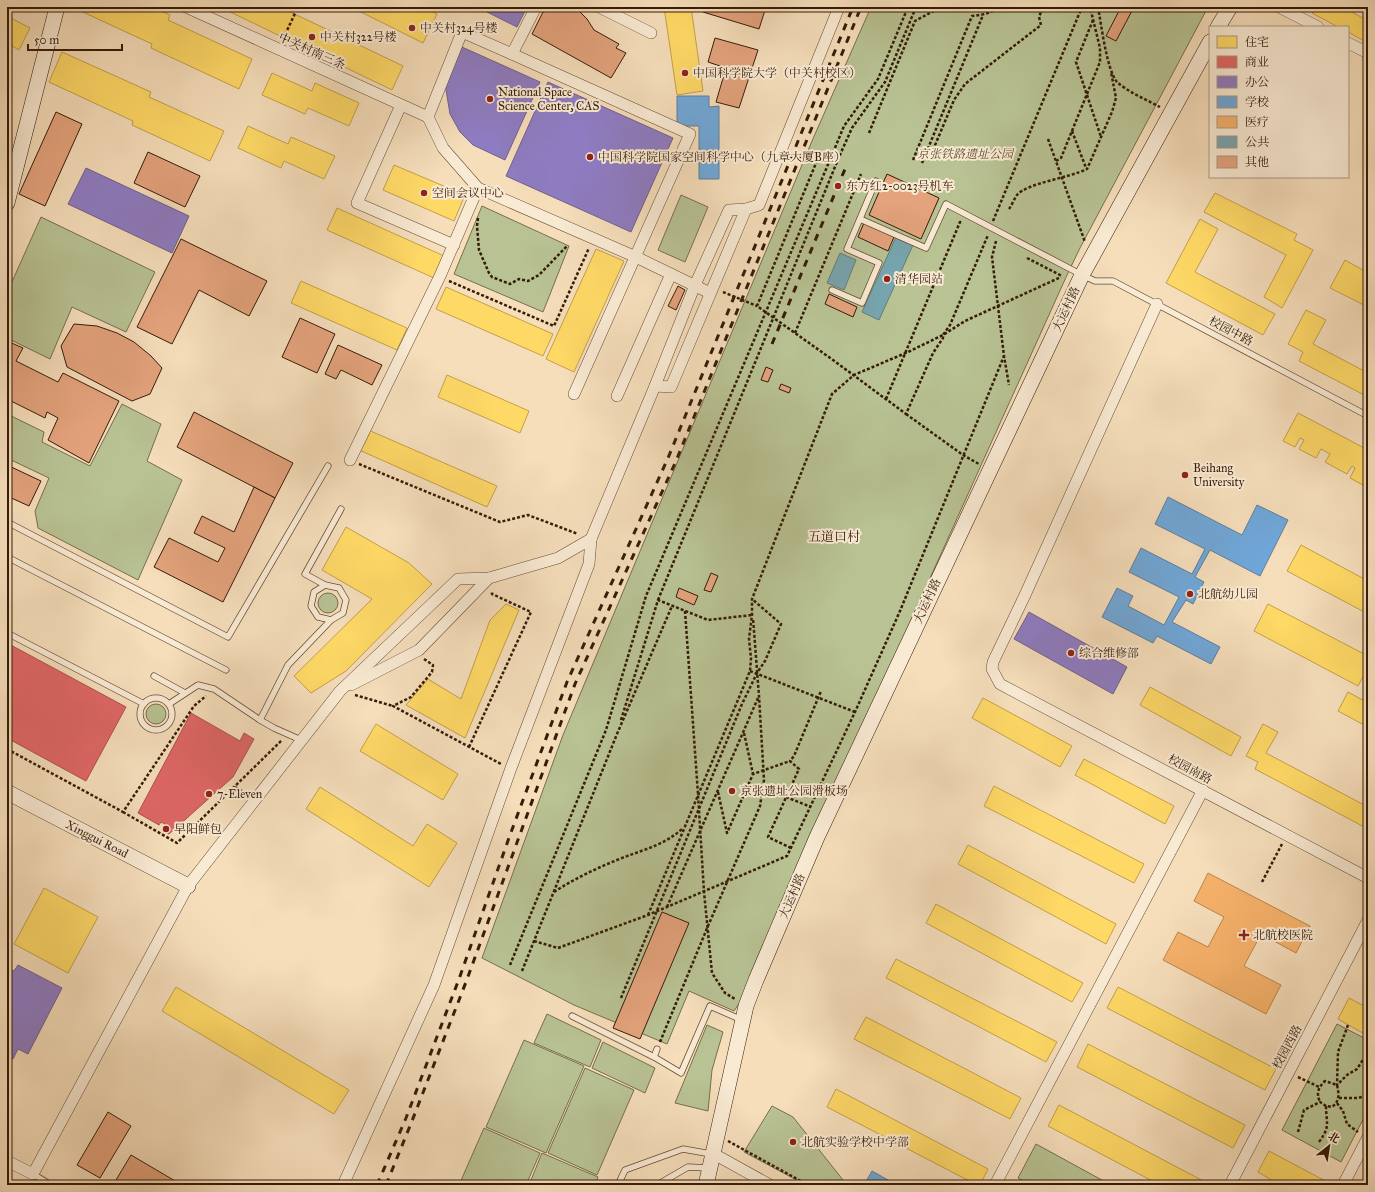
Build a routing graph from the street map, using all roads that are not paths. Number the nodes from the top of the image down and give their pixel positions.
1 (57, 7) edge
2 (186, 7) edge
3 (536, 7) edge
4 (599, 7) edge
5 (839, 7) edge
6 (1230, 7) edge
7 (1279, 7) edge
8 (1219, 26) edge
9 (1316, 26) edge
10 (651, 33) dead end
11 (1209, 44) edge
12 (1349, 44) edge
13 (1368, 53) edge
14 (512, 54) junction
15 (402, 105) junction
16 (428, 117) junction
17 (876, 181) dead end
18 (478, 188) junction
19 (7, 203) edge
20 (746, 209) junction
21 (860, 219) junction
22 (454, 245) junction
23 (636, 257) junction
24 (670, 274) junction
25 (1082, 275) junction
26 (695, 285) junction
27 (832, 290) dead end
28 (710, 293) junction
29 (1157, 304) junction
30 (655, 386) junction
31 (574, 394) dead end
32 (617, 396) dead end
33 (1368, 416) edge
34 (350, 460) road end
35 (328, 466) dead end
36 (341, 509) dead end
37 (7, 522) edge
38 (591, 539) junction
39 (7, 558) edge
40 (489, 578) junction
41 (325, 585) junction
42 (331, 620) junction
43 (7, 633) edge
44 (226, 670) dead end
45 (154, 676) dead end
46 (340, 691) junction
47 (185, 693) junction
48 (144, 704) junction
49 (169, 704) junction
50 (260, 720) junction
51 (301, 740) junction
52 (1202, 790) junction
53 (7, 792) edge
54 (1368, 878) edge
55 (188, 886) junction
56 (1368, 920) edge
57 (744, 1013) junction
58 (572, 1016) dead end
59 (658, 1049) road end
60 (654, 1057) junction
61 (1368, 1138) edge
62 (7, 1161) edge
63 (712, 1161) junction
64 (33, 1174) junction
65 (51, 1185) edge
66 (343, 1185) edge
67 (618, 1185) edge
68 (656, 1185) edge
69 (706, 1185) edge
70 (770, 1185) edge
71 (995, 1185) edge
72 (1230, 1185) edge
73 (1343, 1185) edge

1 - 19 street
2 - 15 street, 中关村南三条
3 - 14 street
4 - 10 street
5 - 20 street
6 - 8 street
7 - 9 street
11 - 25 street, 大运村路
12 - 13 street
14 - 16 street
14 - 23 street
15 - 16 street, 中关村南三条
15 - 22 street
16 - 18 street
17 - 21 lane
18 - 22 street
18 - 23 street
20 - 26 street
20 - 28 street
21 - 25 lane, 校园中路
21 - 27 lane
22 - 34 street
23 - 24 street
23 - 31 street
24 - 26 street
24 - 32 street
25 - 29 lane, 校园中路
25 - 57 street, 大运村路
26 - 28 street
26 - 30 street
28 - 30 street
29 - 33 lane, 校园中路
29 - 52 street, 校园南路
30 - 38 street
35 - 37 lane
36 - 41 lane
38 - 40 street
38 - 66 street
39 - 44 lane
40 - 46 street
40 - 46 street
41 - 42 lane
41 - 42 lane
42 - 50 lane
43 - 48 lane
45 - 47 lane
46 - 51 street
47 - 49 lane
47 - 50 lane
48 - 49 lane
48 - 49 lane
50 - 51 lane
51 - 55 street
52 - 54 street, 校园南路
52 - 71 street
53 - 55 street, Xinggui Road
55 - 64 street
56 - 72 street, 校园西路
57 - 60 lane
57 - 63 street, 大运村路
58 - 60 lane
59 - 60 lane
61 - 73 street
62 - 64 street
63 - 67 lane
63 - 68 lane
63 - 69 street, 大运村路
63 - 70 street
64 - 65 lane

